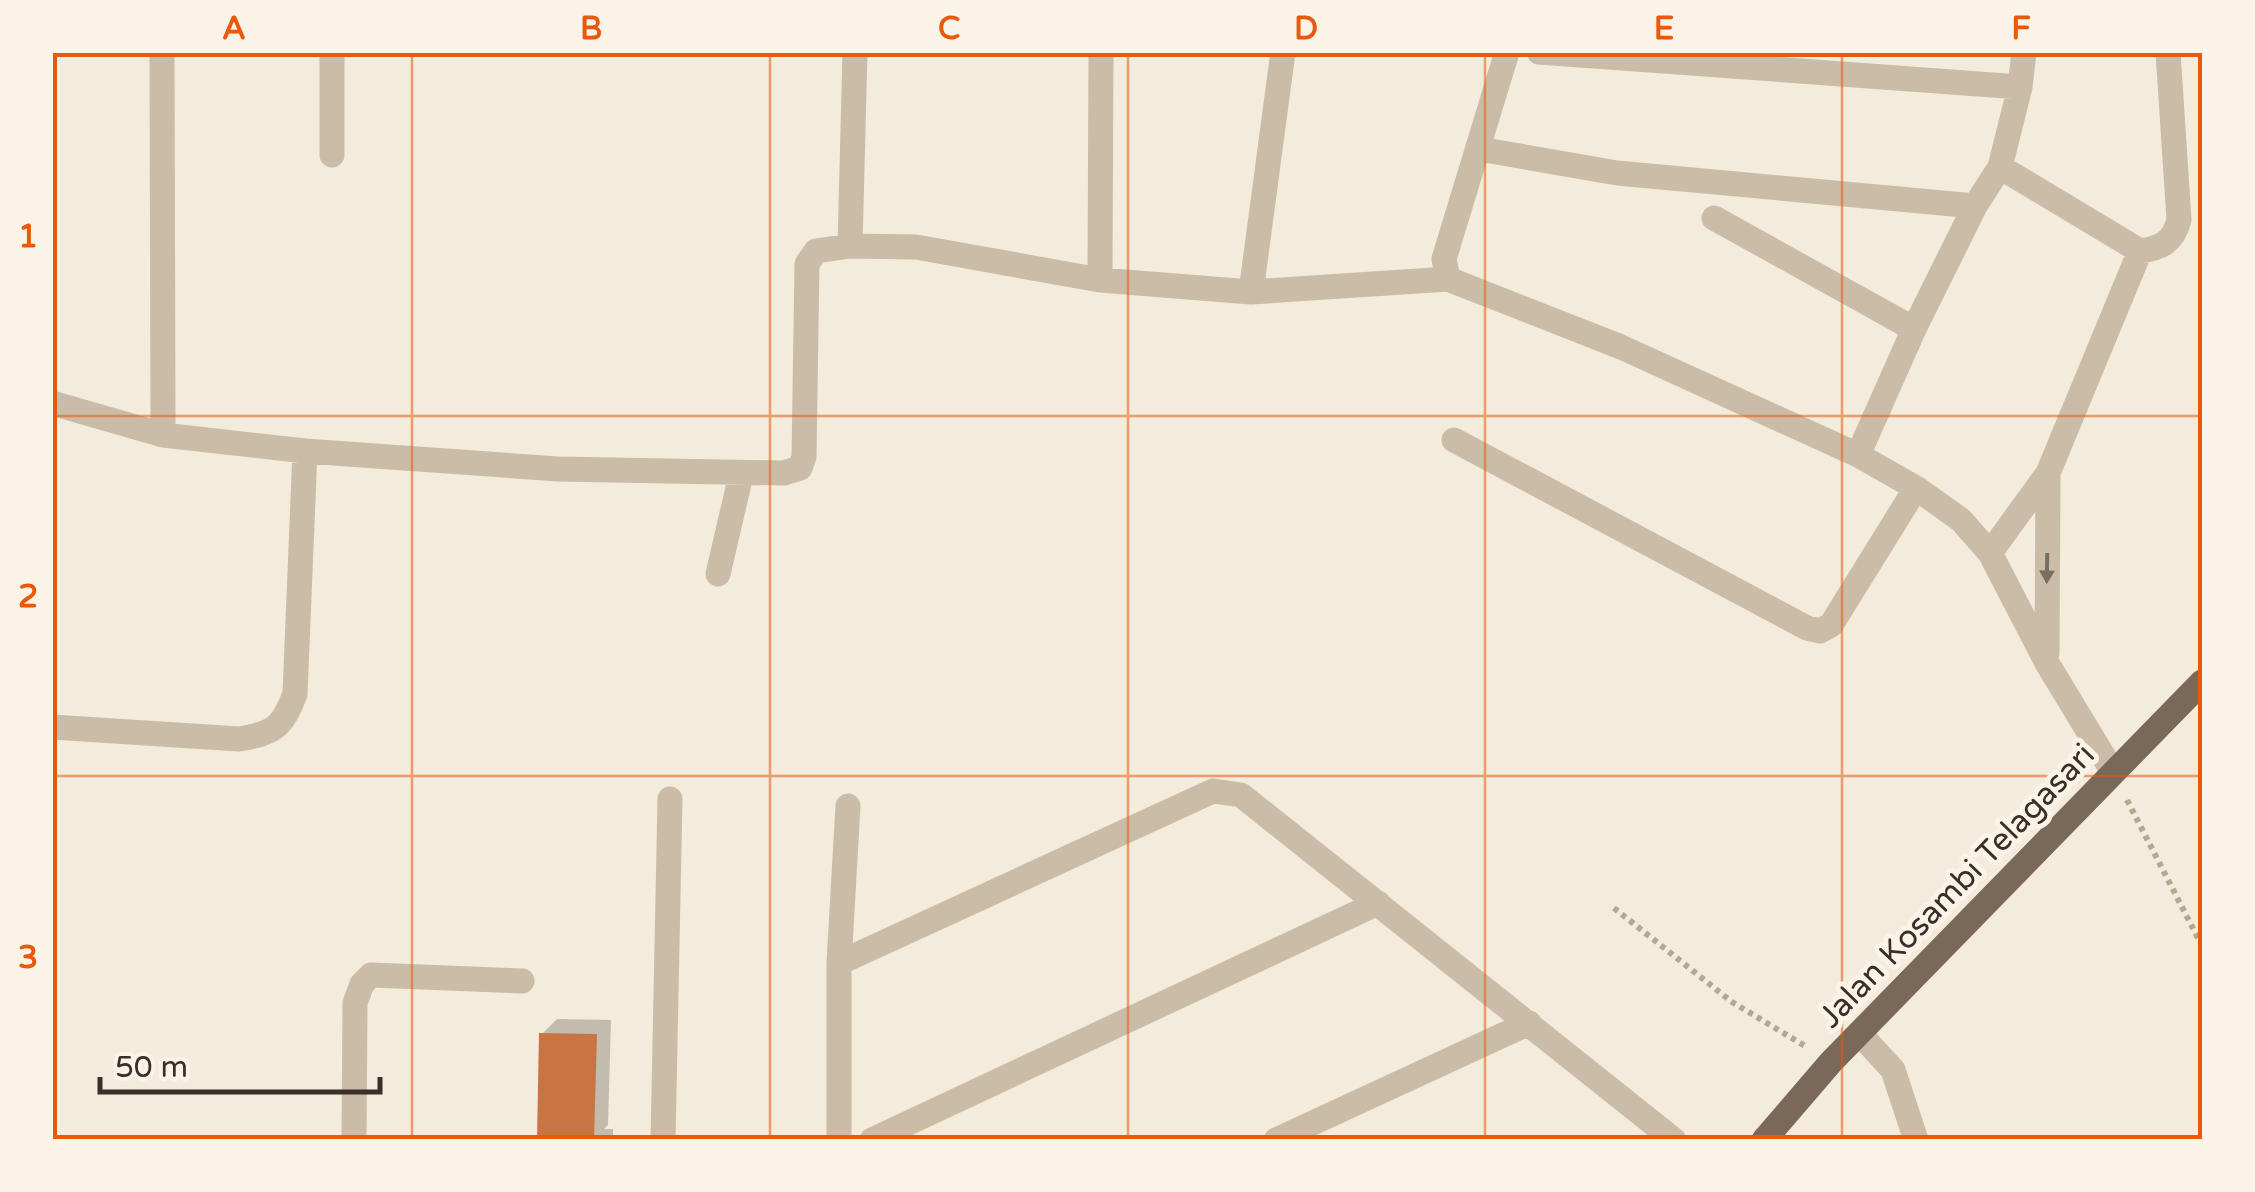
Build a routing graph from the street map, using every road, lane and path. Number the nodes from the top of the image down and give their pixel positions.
1 (162, 52) edge
2 (332, 52) edge
3 (856, 52) edge
4 (1102, 52) edge
5 (1284, 52) edge
6 (1507, 52) edge
7 (1539, 52) edge
8 (2024, 52) edge
9 (2168, 52) edge
10 (2020, 87) junction
11 (1479, 149) junction
12 (332, 154) dead end
13 (2000, 167) junction
14 (1976, 206) junction
15 (1714, 218) dead end
16 (850, 246) junction
17 (2140, 252) junction
18 (1448, 279) junction
19 (1100, 280) junction
20 (1250, 292) junction
21 (1914, 330) junction
22 (52, 403) edge
23 (163, 435) junction
24 (1454, 440) dead end
25 (305, 451) junction
26 (1858, 455) junction
27 (2048, 473) junction
28 (740, 475) junction
29 (1916, 488) junction
30 (1990, 552) junction
31 (718, 574) dead end
32 (2046, 663) junction
33 (2202, 682) edge
34 (52, 728) edge
35 (2112, 772) junction
36 (670, 798) dead end
37 (848, 806) dead end
38 (1378, 904) junction
39 (1614, 908) dead end
40 (2202, 946) edge
41 (839, 964) junction
42 (522, 981) dead end
43 (1529, 1024) junction
44 (1860, 1034) junction
45 (1831, 1062) junction
46 (354, 1140) edge
47 (663, 1140) edge
48 (838, 1140) edge
49 (872, 1140) edge
50 (1276, 1140) edge
51 (1674, 1140) edge
52 (1764, 1140) edge
53 (1916, 1140) edge

1 - 23 street
2 - 12 street
3 - 16 street
4 - 19 street
5 - 20 street
6 - 11 street
7 - 10 street
8 - 10 street
9 - 17 street
10 - 13 street
11 - 14 street
11 - 18 street
13 - 14 street
13 - 17 street
14 - 21 street
15 - 21 street
16 - 19 street
16 - 28 street
17 - 27 street
18 - 20 street
18 - 26 street
19 - 20 street
21 - 26 street
22 - 23 street
23 - 25 street
24 - 29 street
25 - 28 street
25 - 34 street
26 - 29 street
27 - 30 street
27 -> 32 street
28 - 31 street
29 - 30 street
30 - 32 street
32 - 35 street
33 - 35 main road, Jalan Kosambi Telagasari
35 - 40 path
35 - 44 main road, Jalan Kosambi Telagasari
36 - 47 street
37 - 41 street
38 - 41 street
38 - 43 street
38 - 49 street
39 - 45 path
41 - 48 street
42 - 46 street
43 - 50 street
43 - 51 street
44 - 45 main road, Jalan Kosambi Telagasari
44 - 53 street
45 - 52 main road, Jalan Kosambi Telagasari

